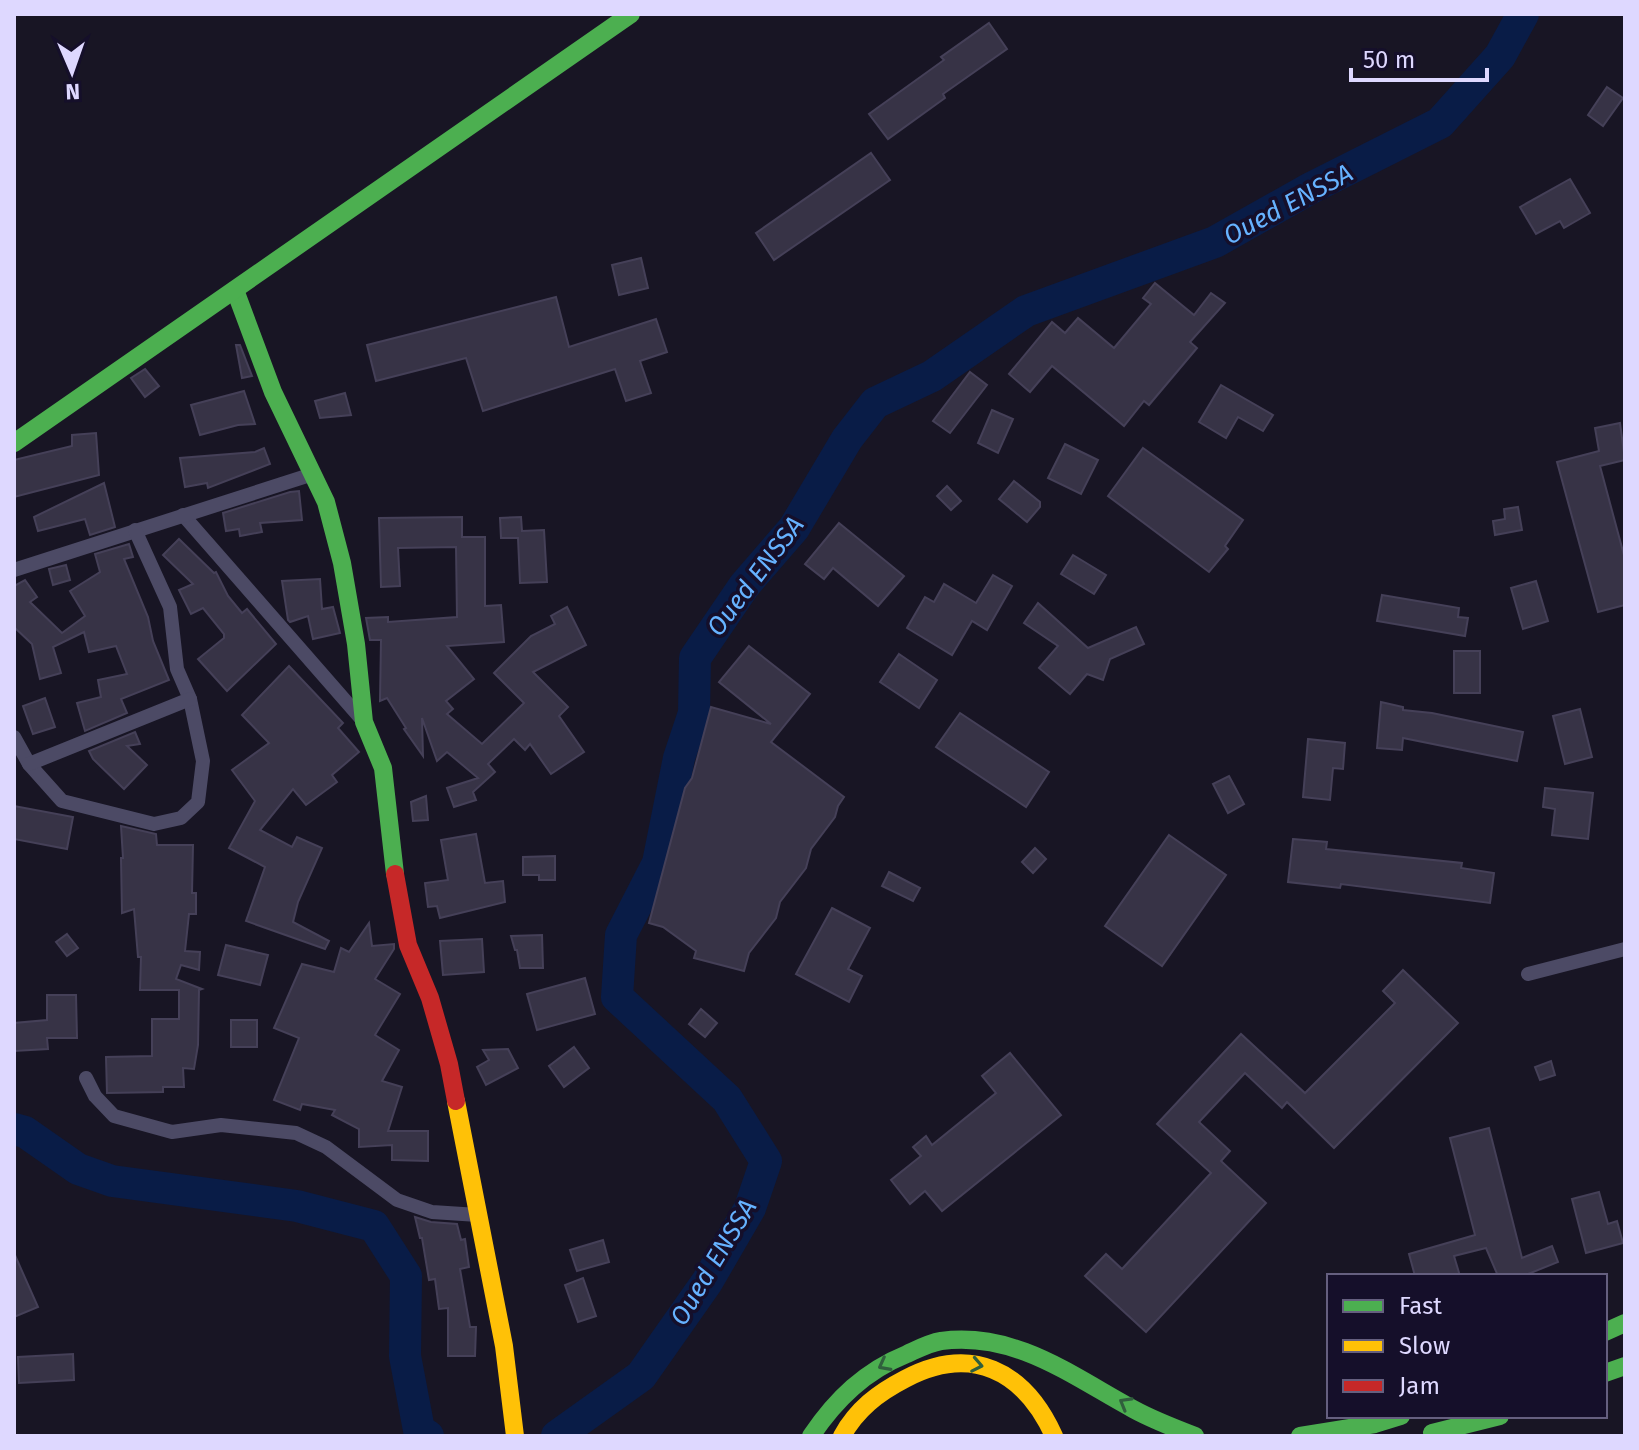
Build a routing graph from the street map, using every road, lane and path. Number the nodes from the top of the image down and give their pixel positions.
1 (631, 14) edge
2 (235, 290) junction
3 (14, 443) edge
4 (313, 474) junction
5 (183, 515) junction
6 (135, 530) junction
7 (14, 570) edge
8 (190, 699) junction
9 (364, 722) junction
10 (14, 737) edge
11 (29, 764) junction
12 (1625, 949) edge
13 (1528, 974) dead end
14 (86, 1078) dead end
15 (478, 1215) junction
16 (1394, 1418) edge
17 (1477, 1418) edge
18 (1492, 1418) edge
19 (1375, 1424) junction
20 (1427, 1435) edge
21 (515, 1436) edge
22 (811, 1436) edge
23 (842, 1436) edge
24 (1054, 1436) edge
25 (1195, 1436) edge
26 (1300, 1436) edge
27 (1332, 1436) edge

1 - 2 main road
2 - 3 main road
2 - 4 main road
4 - 5 street
4 - 9 main road
5 - 6 street
5 - 9 street
6 - 7 street
6 - 8 street
8 - 11 street
8 - 11 street
9 - 15 main road
10 - 11 street
12 - 13 street
14 - 15 street
15 - 21 main road
16 - 19 main road
17 - 20 main road
18 - 20 main road
19 - 26 main road
19 - 27 main road
25 -> 22 main road
23 -> 24 main road

